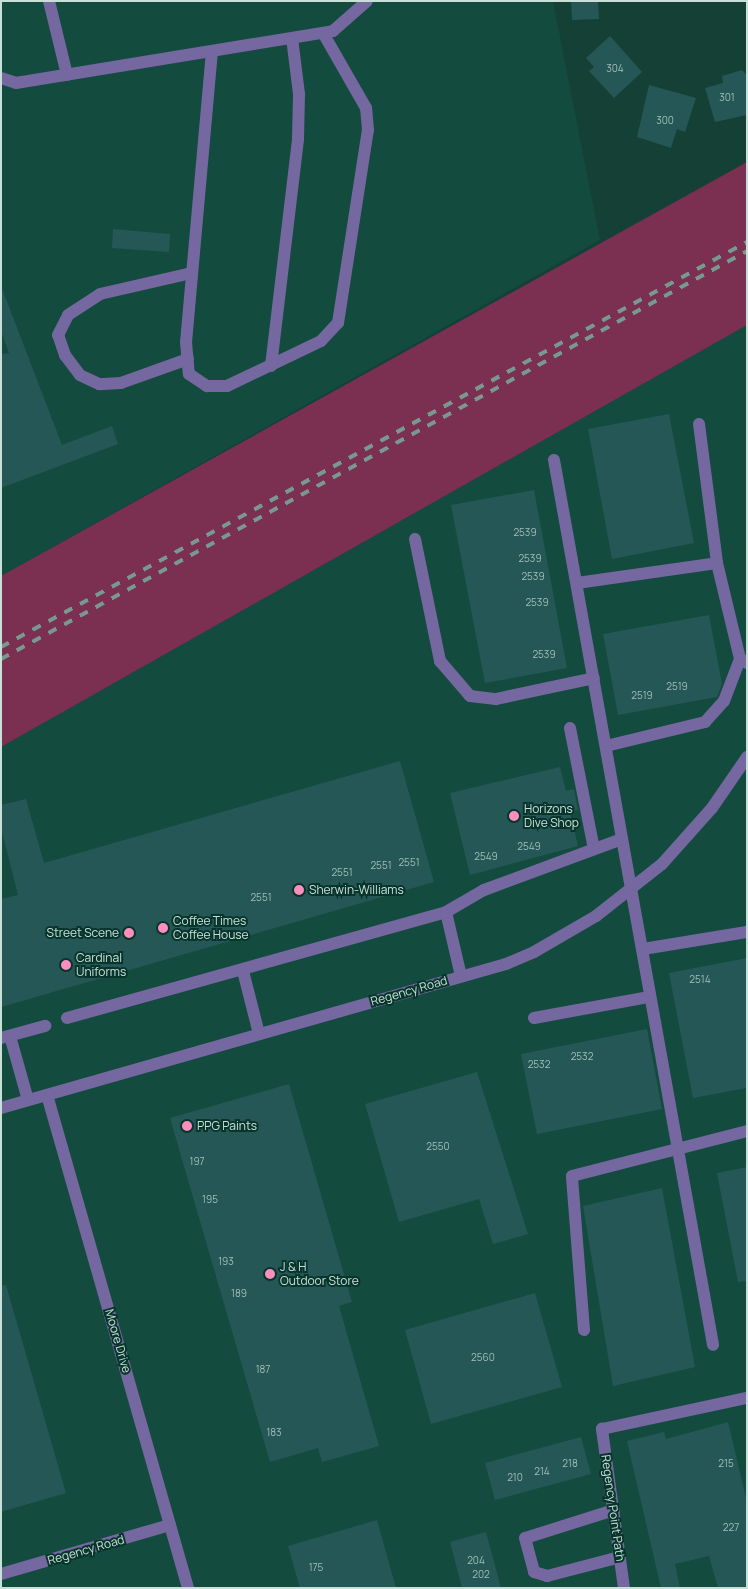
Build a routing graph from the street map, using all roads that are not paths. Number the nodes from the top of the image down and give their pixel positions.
1 (49, 1) edge
2 (367, 1) edge
3 (323, 33) junction
4 (292, 38) junction
5 (212, 51) junction
6 (67, 75) junction
7 (1, 78) edge
8 (192, 273) junction
9 (188, 359) junction
10 (271, 366) junction
11 (700, 424) dead end
12 (554, 460) dead end
13 (415, 539) dead end
14 (717, 563) junction
15 (577, 583) junction
16 (743, 661) edge
17 (594, 678) junction
18 (570, 728) dead end
19 (606, 746) junction
20 (747, 757) edge
21 (622, 839) junction
22 (594, 850) junction
23 (632, 891) junction
24 (446, 912) junction
25 (747, 932) edge
26 (643, 949) junction
27 (243, 971) junction
28 (462, 976) junction
29 (648, 997) junction
30 (67, 1018) dead end
31 (534, 1018) dead end
32 (45, 1026) dead end
33 (259, 1034) junction
34 (6, 1037) edge
35 (47, 1095) junction
36 (28, 1100) junction
37 (1, 1108) edge
38 (747, 1131) edge
39 (677, 1148) junction
40 (584, 1330) dead end
41 (713, 1345) dead end
42 (747, 1398) edge
43 (614, 1510) junction
44 (170, 1525) junction
45 (620, 1557) junction
46 (1, 1574) edge
47 (188, 1588) edge
48 (624, 1588) edge

1 - 6 street
2 - 3 street
3 - 4 street
3 - 10 street
4 - 5 street
4 - 10 street
5 - 6 street
5 - 8 street
6 - 7 street
8 - 9 street
8 - 9 street
9 - 10 street
11 - 14 street
12 - 15 street
13 - 17 street
14 - 15 street
14 - 16 street
15 - 17 street
16 - 19 street
17 - 19 street
18 - 22 street
19 - 21 street
20 - 23 street, Regency Road
21 - 22 street
21 - 23 street
22 - 24 street
23 - 26 street
23 - 28 street, Regency Road
24 - 27 street
24 - 28 street
25 - 26 street
26 - 29 street
27 - 30 street
27 - 33 street
28 - 33 street, Regency Road
29 - 31 street
29 - 39 street
32 - 34 street
33 - 35 street, Regency Road
34 - 36 street
35 - 36 street, Regency Road
35 - 44 street, Moore Drive
36 - 37 street, Regency Road
38 - 39 street
39 - 40 street
39 - 41 street
42 - 43 street, Regency Point Path
43 - 45 street, Regency Point Path
43 - 45 street
44 - 46 street, Regency Road
44 - 47 street, Moore Drive
45 - 48 street, Regency Point Path

